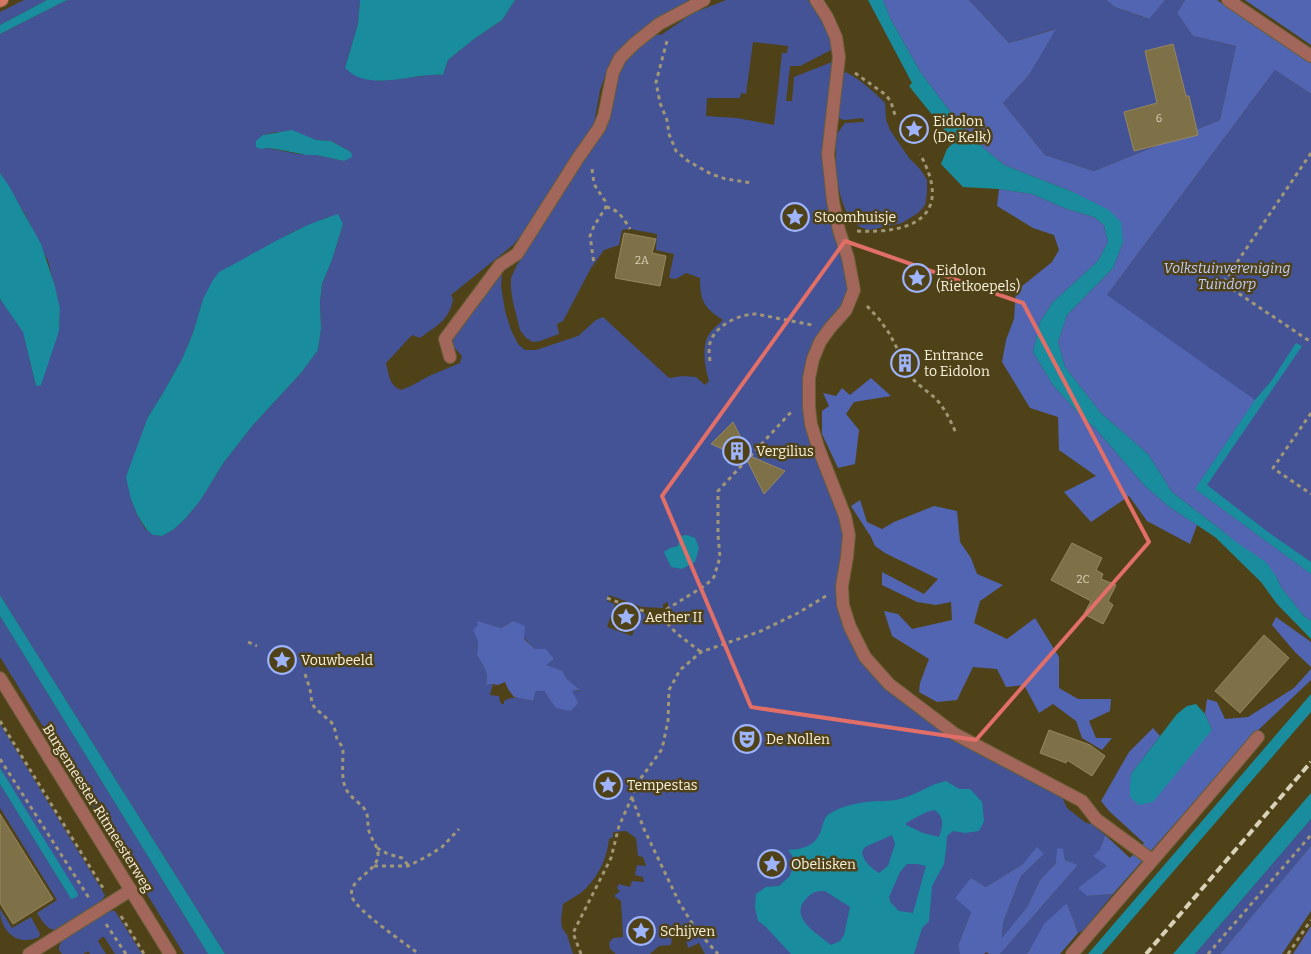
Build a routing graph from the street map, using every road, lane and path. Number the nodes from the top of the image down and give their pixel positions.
1 (704, 0) edge
2 (816, 0) edge
3 (1228, 0) edge
4 (678, 13) junction
5 (1311, 56) edge
6 (839, 57) junction
7 (894, 115) dead end
8 (590, 141) junction
9 (1311, 153) edge
10 (920, 154) dead end
11 (752, 183) dead end
12 (606, 207) junction
13 (630, 229) dead end
14 (839, 230) junction
15 (594, 264) dead end
16 (854, 290) junction
17 (830, 328) junction
18 (1311, 342) edge
19 (900, 354) dead end
20 (450, 357) dead end
21 (710, 361) dead end
22 (908, 373) dead end
23 (809, 393) junction
24 (1311, 413) edge
25 (956, 433) dead end
26 (1311, 494) edge
27 (842, 586) junction
28 (607, 598) dead end
29 (662, 616) junction
30 (248, 642) dead end
31 (257, 646) dead end
32 (701, 652) junction
33 (305, 674) dead end
34 (0, 678) edge
35 (0, 721) edge
36 (1258, 737) dead end
37 (0, 760) edge
38 (632, 797) junction
39 (458, 829) dead end
40 (1311, 835) edge
41 (376, 848) junction
42 (1152, 860) junction
43 (374, 866) junction
44 (408, 866) junction
45 (131, 890) junction
46 (112, 902) junction
47 (98, 911) junction
48 (1311, 920) edge
49 (29, 954) edge
50 (126, 954) edge
51 (144, 954) edge
52 (170, 954) edge
53 (419, 954) edge
54 (582, 954) edge
55 (718, 954) edge
56 (1072, 954) edge
57 (1208, 954) edge
58 (1288, 954) edge

1 - 4 street
2 - 6 street
3 - 5 street
4 - 8 street
4 - 11 path
6 - 7 path
6 - 14 street
8 - 12 path
8 - 20 street
9 - 18 path
10 - 14 path
12 - 13 path
12 - 15 path
14 - 16 street
16 - 17 street
16 - 19 path
17 - 21 path
17 - 23 street
22 - 25 path
23 - 27 street
23 - 29 path
24 - 26 path
27 - 32 path
27 - 42 street
28 - 29 path
29 - 32 path
30 - 31 path
32 - 38 path
33 - 41 path
34 - 45 street, Burgemeester Ritmeesterweg
35 - 46 path
36 - 42 street
37 - 47 path
38 - 54 path
38 - 55 path
39 - 44 path
40 - 57 path
41 - 43 path
41 - 44 path
42 - 56 street
43 - 44 path
43 - 53 path
45 - 46 street
45 - 52 street, Burgemeester Ritmeesterweg
46 - 47 street
46 - 51 path
47 - 49 street
47 - 50 path
48 - 58 path

